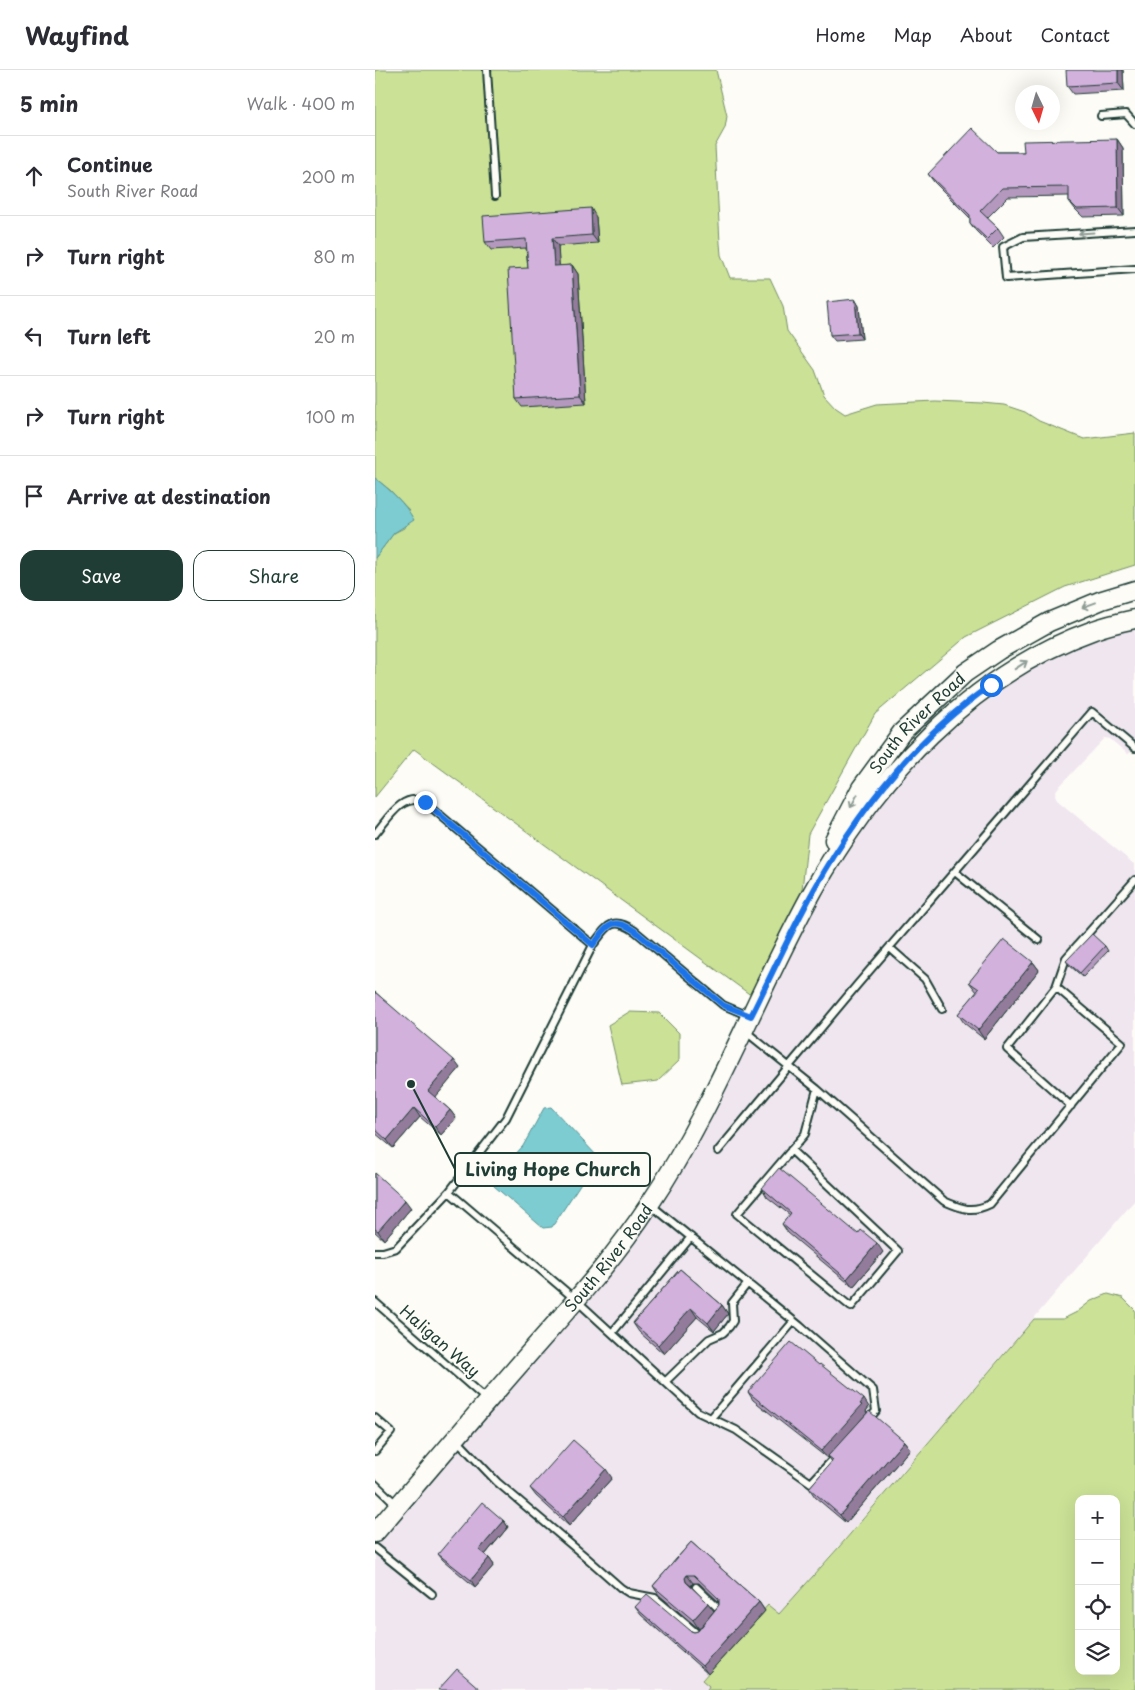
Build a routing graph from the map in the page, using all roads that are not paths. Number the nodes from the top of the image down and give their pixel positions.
1 (487, 70) edge
2 (1101, 116) dead end
3 (1135, 124) edge
4 (495, 196) dead end
5 (1135, 230) edge
6 (1135, 269) edge
7 (1135, 590) edge
8 (1135, 619) edge
9 (1135, 748) edge
10 (375, 834) edge
11 (955, 872) junction
12 (1135, 880) edge
13 (813, 892) junction
14 (1039, 940) dead end
15 (593, 945) junction
16 (889, 948) junction
17 (1056, 987) junction
18 (942, 1008) dead end
19 (747, 1023) junction
20 (789, 1066) junction
21 (817, 1089) junction
22 (1071, 1106) junction
23 (791, 1150) junction
24 (718, 1151) dead end
25 (449, 1192) junction
26 (650, 1204) junction
27 (691, 1237) junction
28 (375, 1252) edge
29 (748, 1283) junction
30 (576, 1300) junction
31 (375, 1302) edge
32 (793, 1321) junction
33 (612, 1334) junction
34 (665, 1382) junction
35 (487, 1401) junction
36 (375, 1418) edge
37 (711, 1418) junction
38 (863, 1426) edge
39 (455, 1438) junction
40 (843, 1447) edge
41 (375, 1451) edge
42 (375, 1484) edge
43 (398, 1506) junction
44 (375, 1533) edge
45 (375, 1548) edge
46 (696, 1587) edge
47 (432, 1594) dead end
48 (715, 1617) edge
49 (705, 1630) edge

1 - 4 lane
2 - 3 lane
5 -> 6 lane
7 -> 13 main road, South River Road
13 -> 8 main road, South River Road
9 - 11 lane
10 - 15 lane
11 - 14 lane
11 - 16 lane
12 - 17 lane
13 - 19 main road, South River Road
15 - 19 lane
15 - 25 lane
16 - 18 lane
16 - 20 lane
17 - 22 lane
17 - 22 lane
19 - 20 lane
19 - 26 main road, South River Road
20 - 21 lane
20 - 24 lane
21 - 22 lane
21 - 23 lane
23 - 23 lane
25 - 28 lane
25 - 30 lane
26 - 27 lane
26 - 30 main road, South River Road
27 - 29 lane
27 - 33 lane
29 - 32 lane
29 - 34 lane
30 - 33 lane
30 - 35 main road, South River Road
31 - 35 lane, Haligan Way
32 - 37 lane
32 - 38 lane
33 - 34 lane
34 - 37 lane
35 - 39 main road, South River Road
36 - 41 lane
37 - 40 lane
39 - 43 main road, South River Road
39 - 49 lane
42 - 43 lane
43 - 44 main road, South River Road
45 - 47 lane
46 - 48 lane

